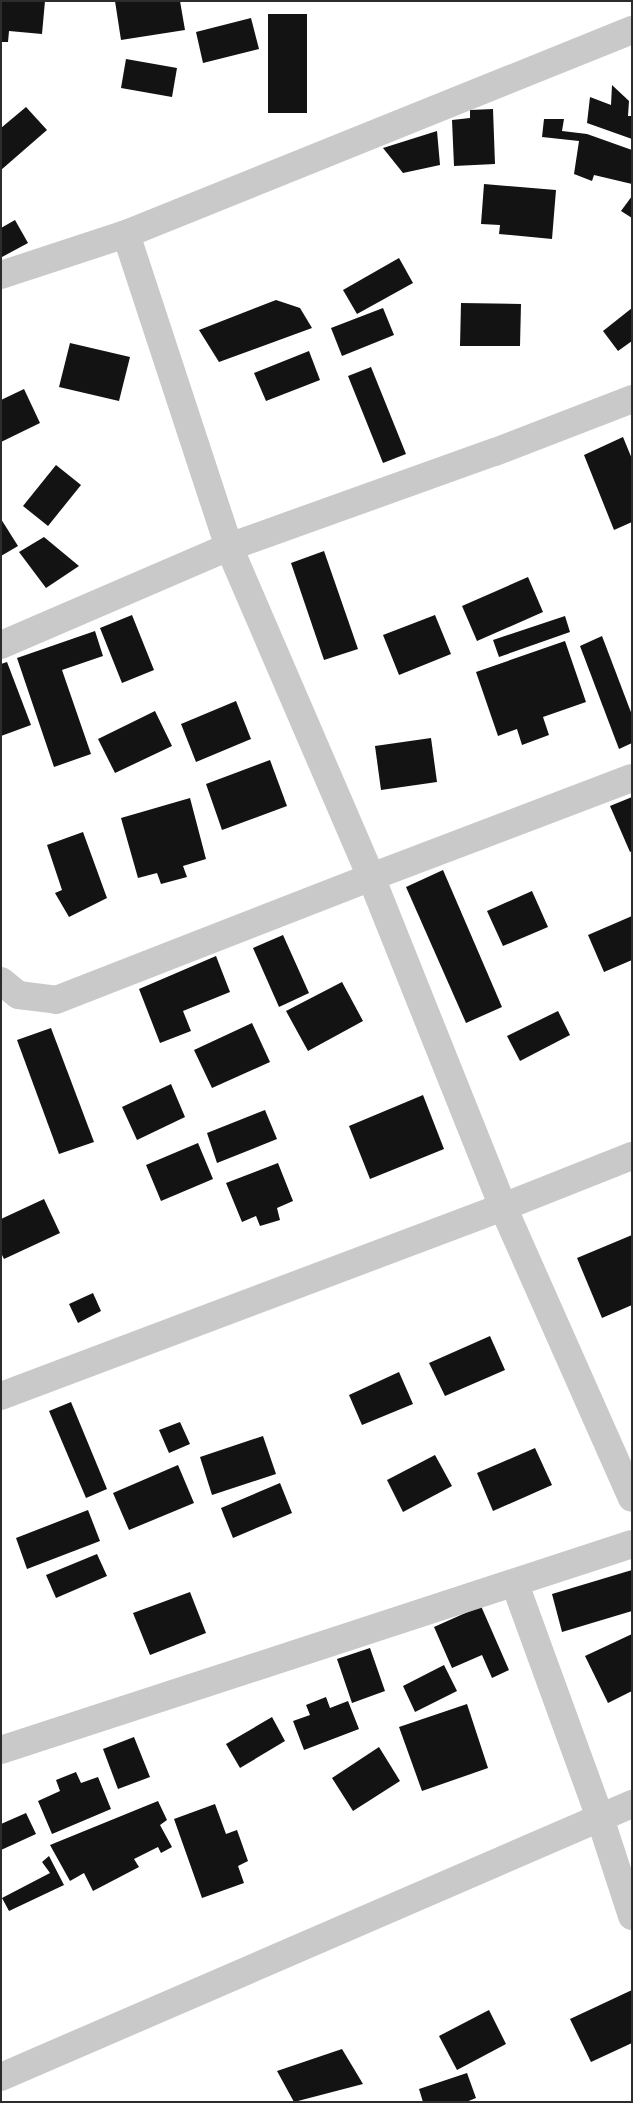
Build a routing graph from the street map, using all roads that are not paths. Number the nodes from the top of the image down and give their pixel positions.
1 (632, 30) edge
2 (126, 234) junction
3 (1, 275) edge
4 (632, 399) edge
5 (229, 547) junction
6 (1, 645) edge
7 (632, 778) edge
8 (371, 876) junction
9 (1, 981) edge
10 (632, 1156) edge
11 (503, 1207) junction
12 (1, 1396) edge
13 (632, 1498) edge
14 (632, 1544) edge
15 (515, 1584) junction
16 (1, 1750) edge
17 (632, 1804) edge
18 (600, 1818) junction
19 (632, 1916) edge
20 (1, 2077) edge

1 - 2 street
2 - 3 street
2 - 5 street
4 - 5 street
5 - 6 street
5 - 8 street
7 - 8 street
8 - 9 street
8 - 11 street
10 - 11 street
11 - 12 street
11 - 13 street
14 - 15 street
15 - 16 street
15 - 18 street
17 - 18 street
18 - 19 street
18 - 20 street

